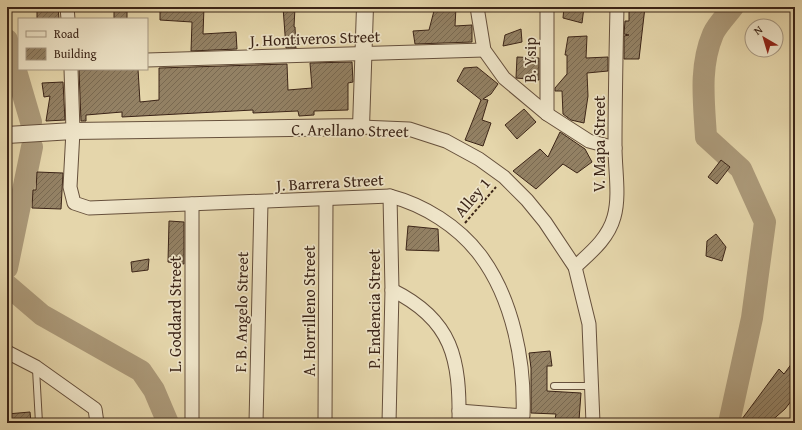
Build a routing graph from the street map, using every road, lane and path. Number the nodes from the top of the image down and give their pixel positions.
1 (67, 7) edge
2 (364, 7) edge
3 (477, 7) edge
4 (547, 7) edge
5 (616, 7) edge
6 (68, 18) edge
7 (484, 50) junction
8 (363, 54) junction
9 (148, 60) edge
10 (71, 70) edge
11 (547, 114) junction
12 (361, 127) junction
13 (74, 131) junction
14 (7, 134) edge
15 (615, 148) junction
16 (504, 177) junction
17 (390, 196) junction
18 (326, 200) junction
19 (261, 202) junction
20 (192, 204) junction
21 (458, 232) junction
22 (575, 267) junction
23 (392, 290) junction
24 (7, 352) edge
25 (36, 367) junction
26 (554, 386) dead end
27 (592, 386) junction
28 (459, 417) edge
29 (39, 423) edge
30 (97, 423) edge
31 (192, 423) edge
32 (256, 423) edge
33 (325, 423) edge
34 (389, 423) edge
35 (593, 423) edge

1 - 6 street
2 - 8 street
3 - 7 street
4 - 11 street, B. Ysip
5 - 15 street, V. Mapa Street
7 - 8 street, J. Hontiveros Street
7 - 11 street
8 - 9 street, J. Hontiveros Street
8 - 12 street
10 - 13 street
11 - 15 street
12 - 13 street, C. Arellano Street
12 - 16 street, C. Arellano Street
13 - 14 street, C. Arellano Street
13 - 20 street, J. Barrera Street
15 - 22 street, V. Mapa Street
16 - 21 path, Alley 1
16 - 22 street, C. Arellano Street
17 - 18 street, J. Barrera Street
17 - 21 street, J. Barrera Street
17 - 23 street, P. Endencia Street
18 - 19 street, J. Barrera Street
18 - 33 street, A. Horrilleno Street
19 - 20 street, J. Barrera Street
19 - 32 street, F. B. Angelo Street
20 - 31 street, L. Goddard Street
21 - 28 street, J. Barrera Street
22 - 27 street, C. Arellano Street
23 - 28 street
23 - 34 street, P. Endencia Street
24 - 25 street
25 - 29 lane
25 - 30 street
26 - 27 lane
27 - 35 street, C. Arellano Street

